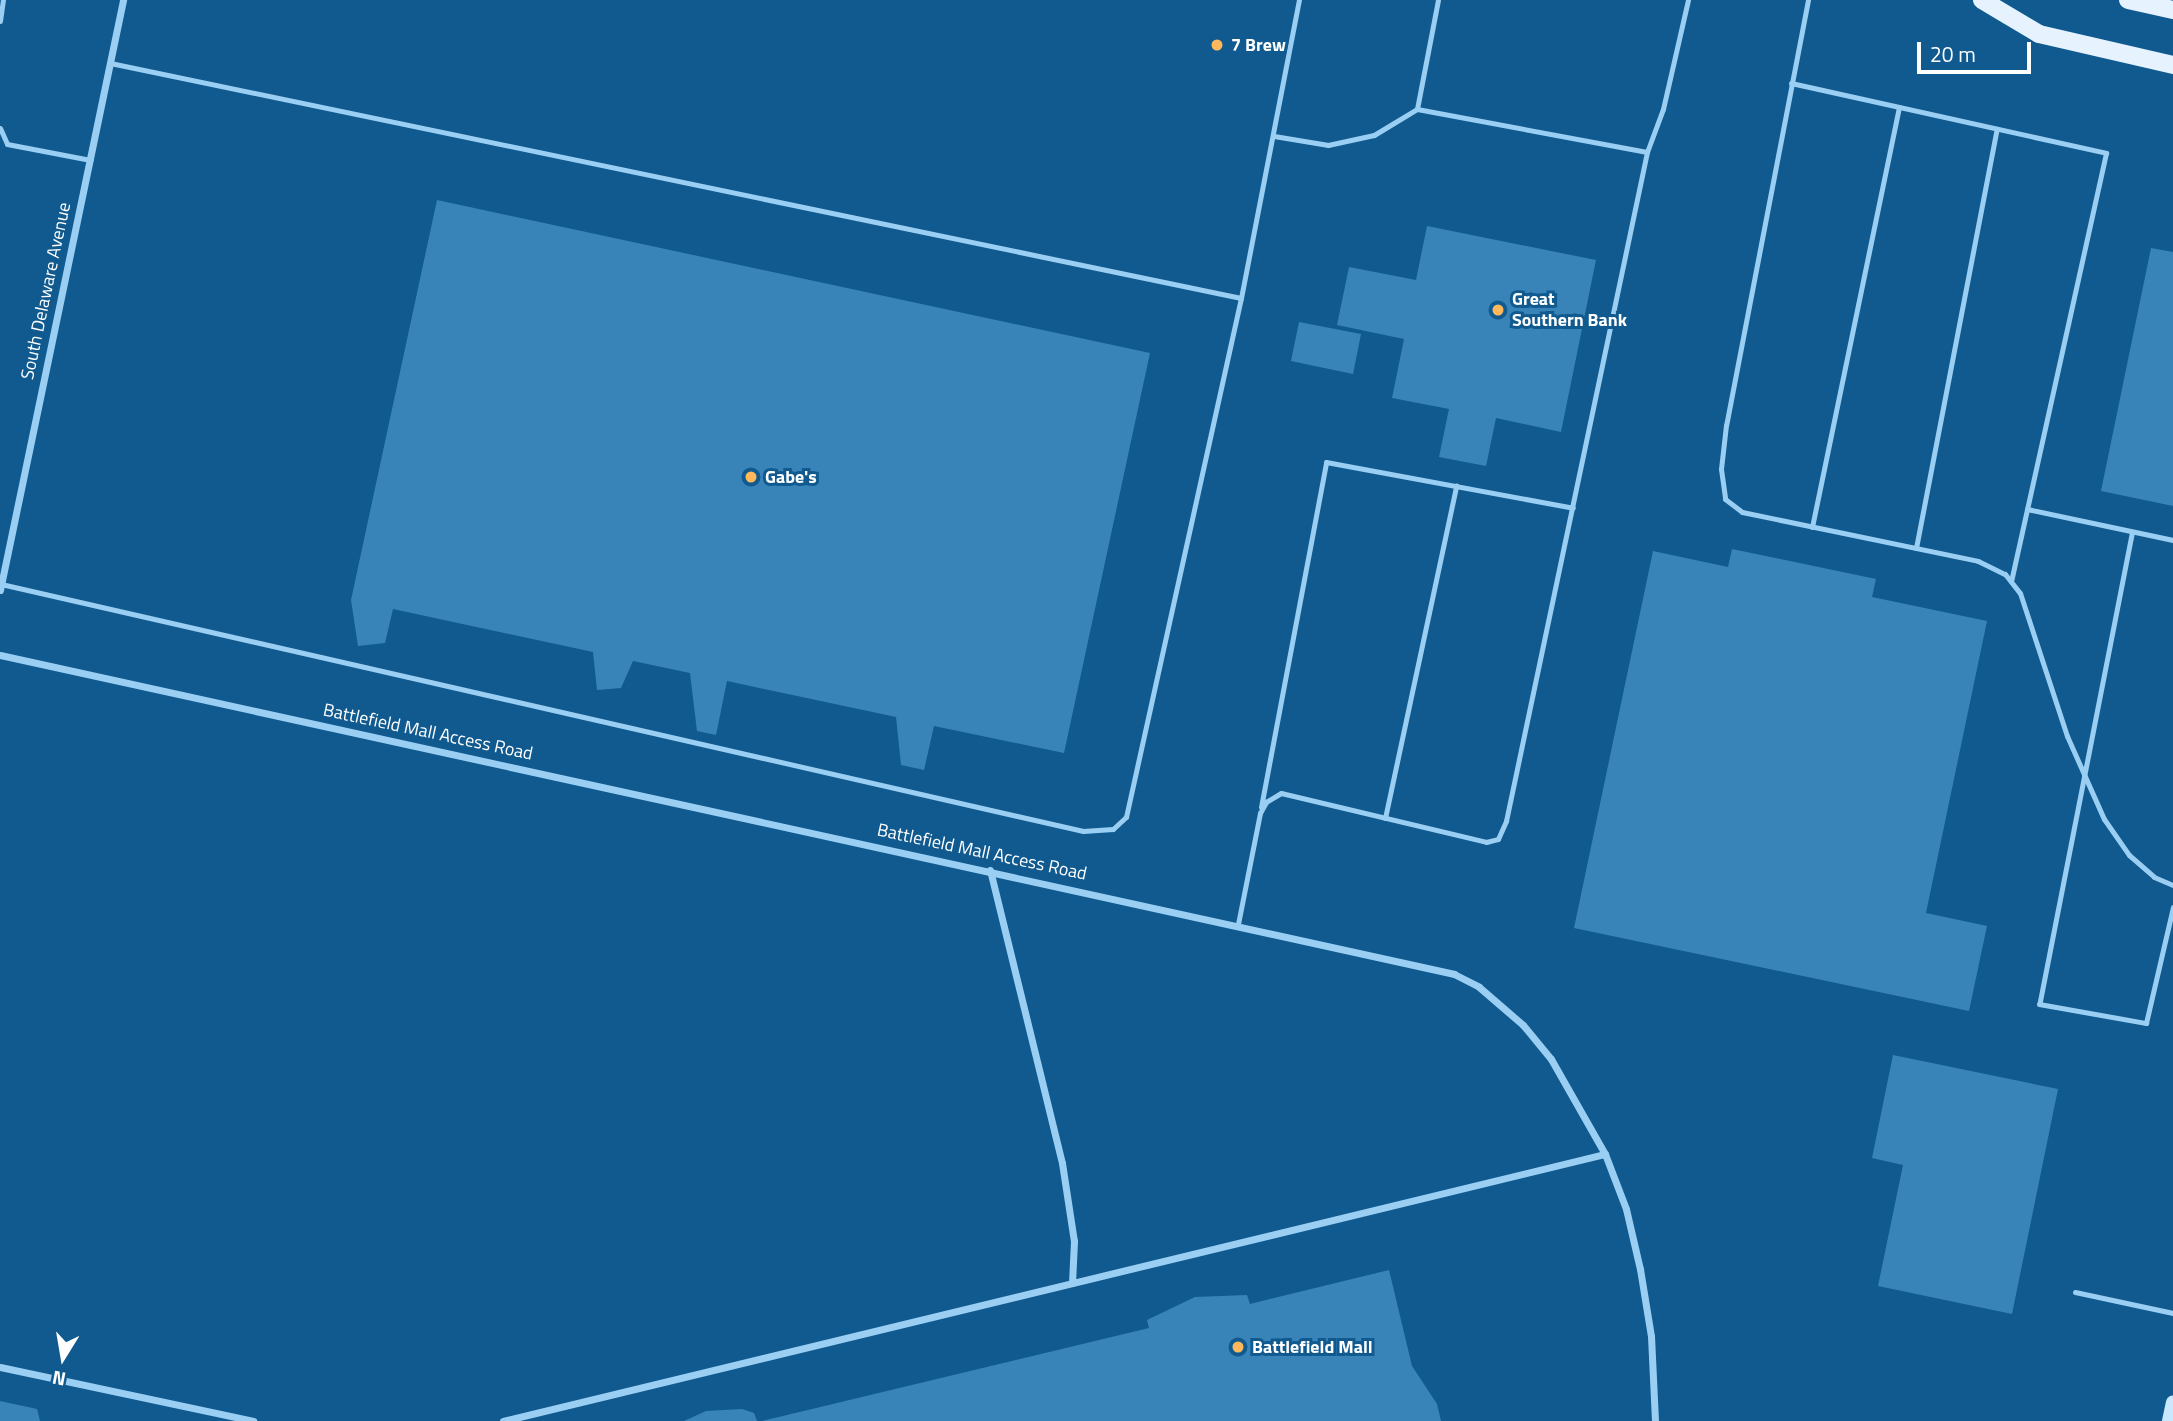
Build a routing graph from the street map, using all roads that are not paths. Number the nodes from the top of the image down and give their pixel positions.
1 (3, 0) edge
2 (123, 0) edge
3 (1299, 0) edge
4 (1438, 0) edge
5 (1688, 0) edge
6 (1808, 0) edge
7 (1982, 0) edge
8 (2127, 0) edge
9 (2173, 10) edge
10 (0, 21) edge
11 (110, 62) junction
12 (2173, 65) edge
13 (1791, 83) junction
14 (1899, 107) junction
15 (1417, 109) junction
16 (0, 128) edge
17 (1997, 129) junction
18 (1274, 136) junction
19 (1647, 152) junction
20 (90, 160) junction
21 (1241, 298) junction
22 (1456, 486) junction
23 (1573, 508) junction
24 (2027, 509) junction
25 (1812, 527) junction
26 (2132, 532) junction
27 (2173, 540) edge
28 (1916, 548) junction
29 (2011, 580) junction
30 (1, 587) edge
31 (0, 655) edge
32 (2084, 774) junction
33 (1260, 813) junction
34 (1385, 818) junction
35 (989, 870) junction
36 (2173, 885) edge
37 (2173, 907) edge
38 (1238, 924) junction
39 (1605, 1154) junction
40 (1072, 1283) junction
41 (2075, 1292) dead end
42 (2173, 1313) edge
43 (0, 1367) edge
44 (2173, 1402) edge
45 (253, 1421) edge
46 (503, 1421) edge
47 (1655, 1421) edge
48 (2169, 1421) edge

1 - 10 lane
2 - 11 street, South Delaware Avenue
3 - 18 lane
4 - 15 lane
5 - 19 lane
6 - 13 lane
7 - 12 main road
8 - 9 main road
11 - 20 street, South Delaware Avenue
11 - 21 lane
13 - 14 lane
13 - 25 lane
14 - 17 lane
14 - 25 lane
15 - 18 lane
15 - 19 lane
16 - 20 lane
17 - 24 lane
17 - 28 lane
18 - 21 lane
19 - 23 lane
20 - 30 street, South Delaware Avenue
21 - 30 lane
22 - 23 lane
22 - 33 lane
22 - 34 lane
23 - 34 lane
24 - 26 lane
24 - 29 lane
25 - 28 lane
26 - 27 lane
26 - 32 lane
28 - 29 lane
29 - 32 lane
31 - 35 street, Battlefield Mall Access Road
32 - 36 lane
32 - 37 lane
33 - 34 lane
33 - 38 lane
35 - 38 street, Battlefield Mall Access Road
35 - 40 street
38 - 39 street, Battlefield Mall Access Road
39 - 40 street
39 - 47 street, Battlefield Mall Access Road
40 - 46 street
41 - 42 lane
43 - 45 street
44 - 48 main road

